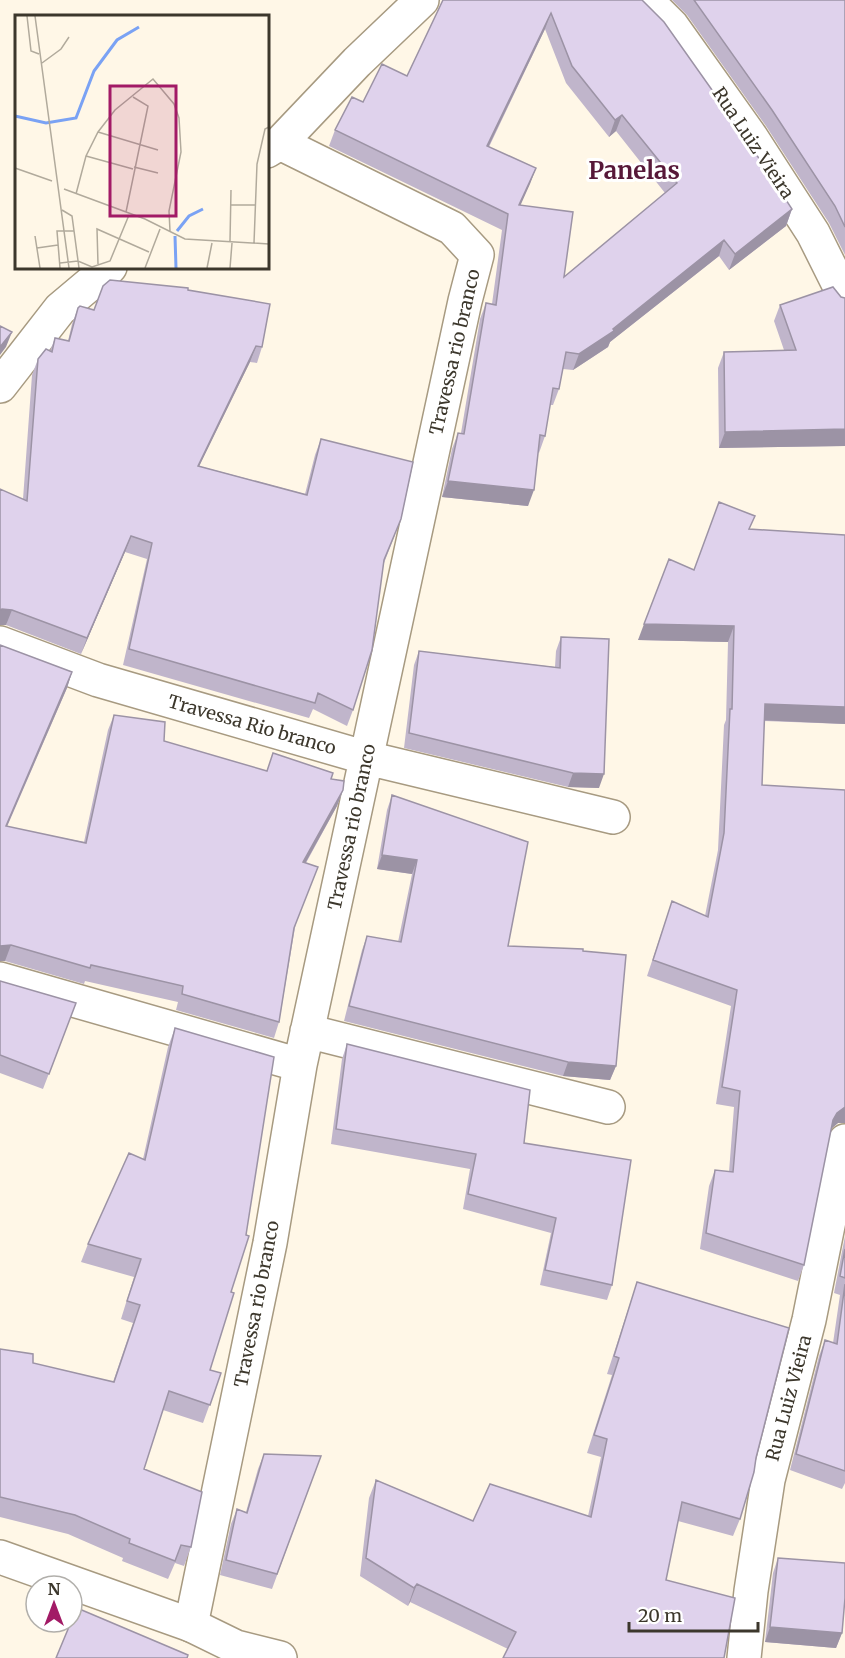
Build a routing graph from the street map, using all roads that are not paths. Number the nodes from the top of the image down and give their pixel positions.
1 (422, 0) edge
2 (646, 0) edge
3 (274, 147) edge
4 (109, 268) edge
5 (845, 297) edge
6 (0, 386) edge
7 (0, 642) edge
8 (366, 758) junction
9 (613, 817) dead end
10 (0, 979) edge
11 (307, 1031) junction
12 (300, 1065) junction
13 (608, 1107) dead end
14 (845, 1141) edge
15 (0, 1557) edge
16 (191, 1625) junction
17 (233, 1653) edge
18 (280, 1658) edge
19 (744, 1658) edge

1 - 3 street
2 - 5 street, Rua Luiz Vieira
3 - 8 street, Travessa rio branco
4 - 6 street
7 - 8 street, Travessa Rio branco
8 - 9 street, Travessa Rio branco
8 - 11 street, Travessa rio branco
10 - 12 street
11 - 12 street, Travessa rio branco
11 - 13 street
12 - 16 street, Travessa rio branco
14 - 19 street, Rua Luiz Vieira
15 - 16 street
16 - 17 street
17 - 18 street

